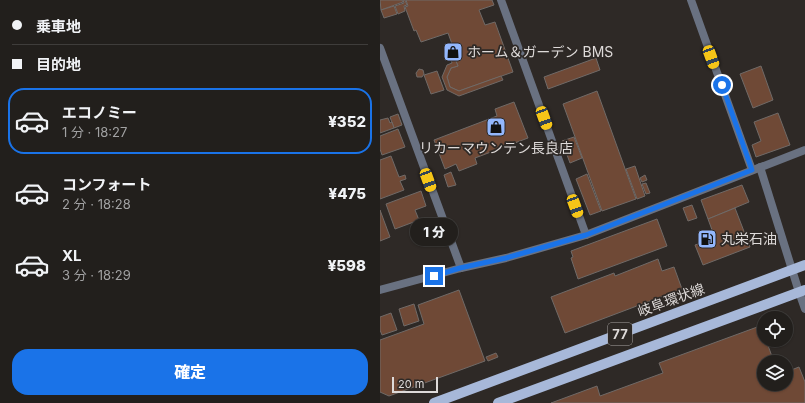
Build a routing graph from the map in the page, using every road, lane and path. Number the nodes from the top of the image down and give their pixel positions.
1 (501, 0) edge
2 (691, 0) edge
3 (380, 48) edge
4 (805, 150) edge
5 (756, 168) junction
6 (586, 235) junction
7 (805, 265) edge
8 (460, 268) junction
9 (793, 270) junction
10 (380, 290) edge
11 (802, 291) edge
12 (805, 309) edge
13 (434, 403) edge
14 (498, 403) edge

1 - 6 street
2 - 5 street
3 - 8 street
4 - 5 street
5 - 6 street
5 - 9 street
6 - 8 street
7 - 9 main road, 岐阜環状線 / 77
8 - 10 street
9 - 11 street
9 - 13 main road, 岐阜環状線 / 77
11 - 12 street
11 - 14 main road, 77

